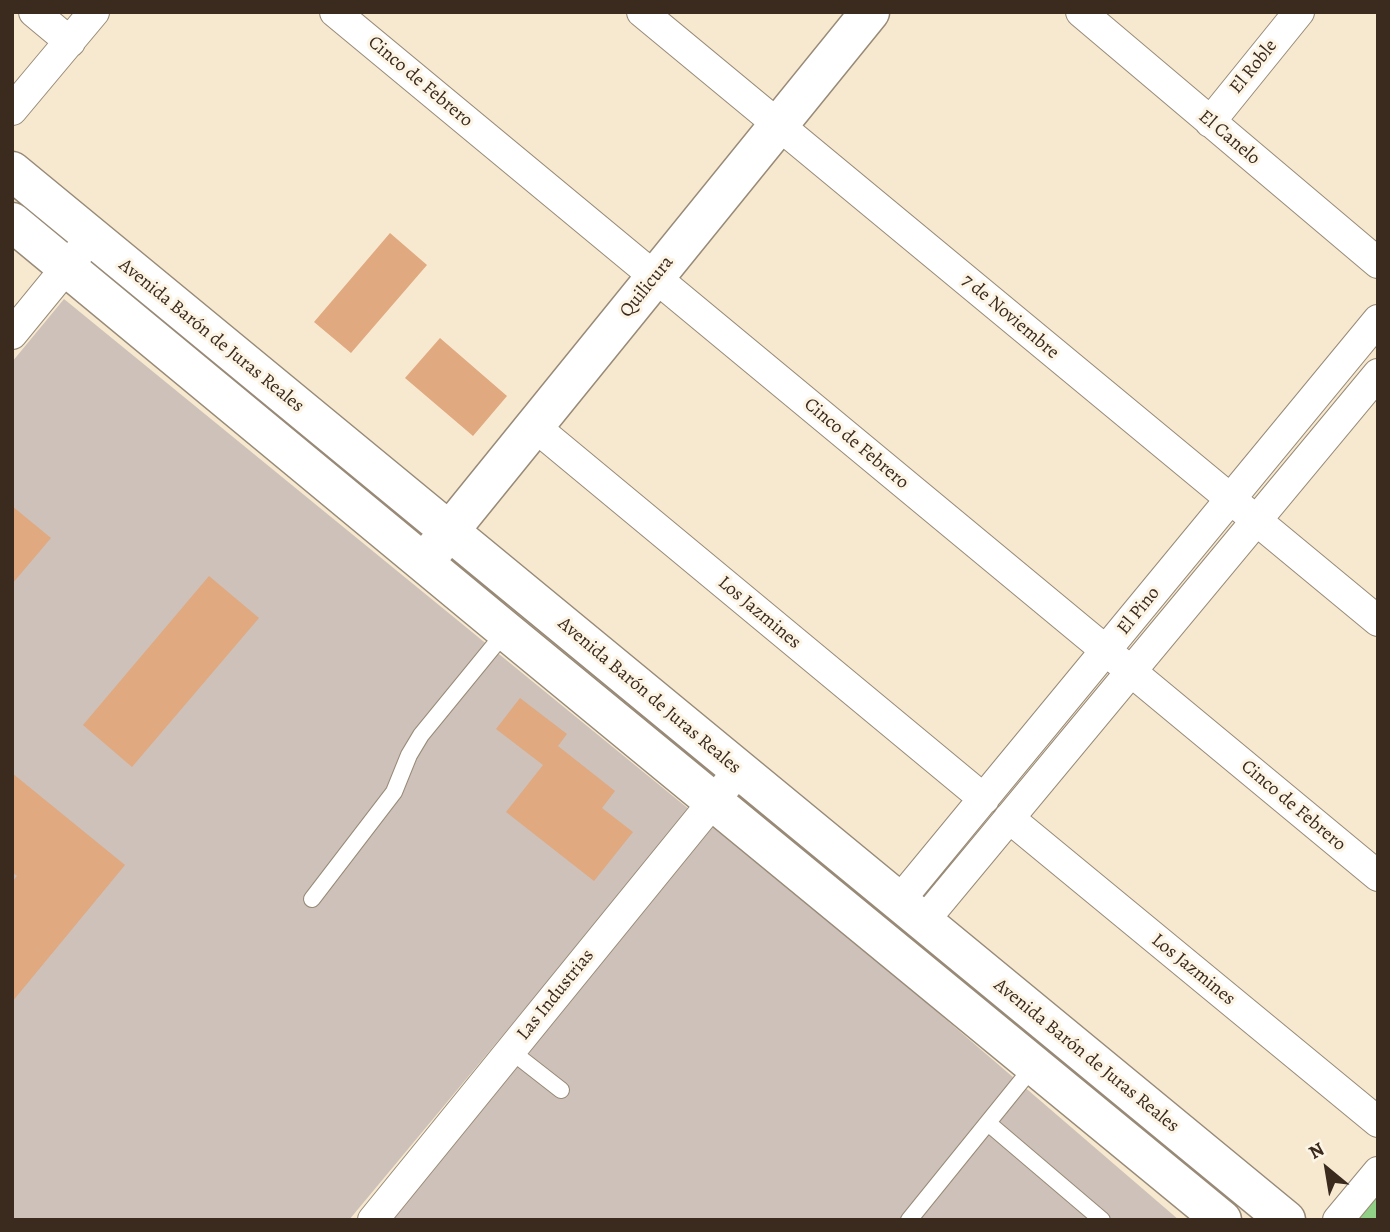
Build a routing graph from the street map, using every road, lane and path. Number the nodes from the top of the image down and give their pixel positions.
1 (34, 12) edge
2 (94, 12) edge
3 (335, 12) edge
4 (642, 12) edge
5 (870, 12) edge
6 (1298, 12) edge
7 (1096, 17) edge
8 (70, 41) junction
9 (12, 110) edge
10 (1210, 122) junction
11 (778, 126) junction
12 (12, 171) edge
13 (12, 222) edge
14 (91, 237) junction
15 (1378, 263) edge
16 (67, 267) junction
17 (655, 277) junction
18 (1378, 320) edge
19 (12, 334) edge
20 (1378, 373) edge
21 (534, 426) junction
22 (1230, 499) junction
23 (1256, 520) junction
24 (449, 531) junction
25 (424, 563) junction
26 (1378, 621) edge
27 (506, 631) junction
28 (1106, 651) junction
29 (1131, 672) junction
30 (739, 771) junction
31 (984, 799) junction
32 (713, 802) junction
33 (1009, 818) junction
34 (1378, 876) edge
35 (312, 899) dead end
36 (911, 911) junction
37 (1047, 1050) junction
38 (511, 1051) junction
39 (561, 1090) dead end
40 (1378, 1122) edge
41 (988, 1123) junction
42 (1378, 1172) edge
43 (373, 1220) edge
44 (909, 1220) edge
45 (1102, 1220) edge
46 (1222, 1220) edge
47 (1286, 1220) edge
48 (1338, 1220) edge

1 - 8 street
2 - 8 street
3 - 17 street, Cinco de Febrero
4 - 11 street, 7 de Noviembre
5 - 11 street, Quilicura
6 - 10 street, El Roble
7 - 10 street, El Canelo
8 - 9 street
10 - 15 street, El Canelo
11 - 17 street, Quilicura
11 - 22 street, 7 de Noviembre
12 - 14 street, Avenida Barón de Juras Reales
13 - 16 street, Avenida Barón de Juras Reales
14 - 16 street
14 - 24 street, Avenida Barón de Juras Reales
16 - 19 street
16 - 25 street, Avenida Barón de Juras Reales
17 - 21 street, Quilicura
17 - 28 street, Cinco de Febrero
18 - 22 street, El Pino
20 - 23 street, El Pino
21 - 24 street, Quilicura
21 - 31 street, Los Jazmines
22 - 23 street, 7 de Noviembre
22 - 28 street, El Pino
23 - 26 street, 7 de Noviembre
23 - 29 street, El Pino
24 - 25 street, Quilicura
24 - 30 street, Avenida Barón de Juras Reales
25 - 27 street, Avenida Barón de Juras Reales
27 - 32 street, Avenida Barón de Juras Reales
27 - 35 lane
28 - 29 street, Cinco de Febrero
28 - 31 street, El Pino
29 - 33 street, El Pino
29 - 34 street, Cinco de Febrero
30 - 32 street, Las Industrias
30 - 36 street, Avenida Barón de Juras Reales
31 - 36 street, El Pino
32 - 37 street, Avenida Barón de Juras Reales
32 - 38 street, Las Industrias
33 - 36 street, El Pino
33 - 40 street, Los Jazmines
36 - 37 street, Avenida Barón de Juras Reales
37 - 41 lane
37 - 46 street, Avenida Barón de Juras Reales
37 - 47 street, Avenida Barón de Juras Reales
38 - 39 lane
38 - 43 street, Las Industrias
41 - 44 lane
41 - 45 lane
42 - 48 street

